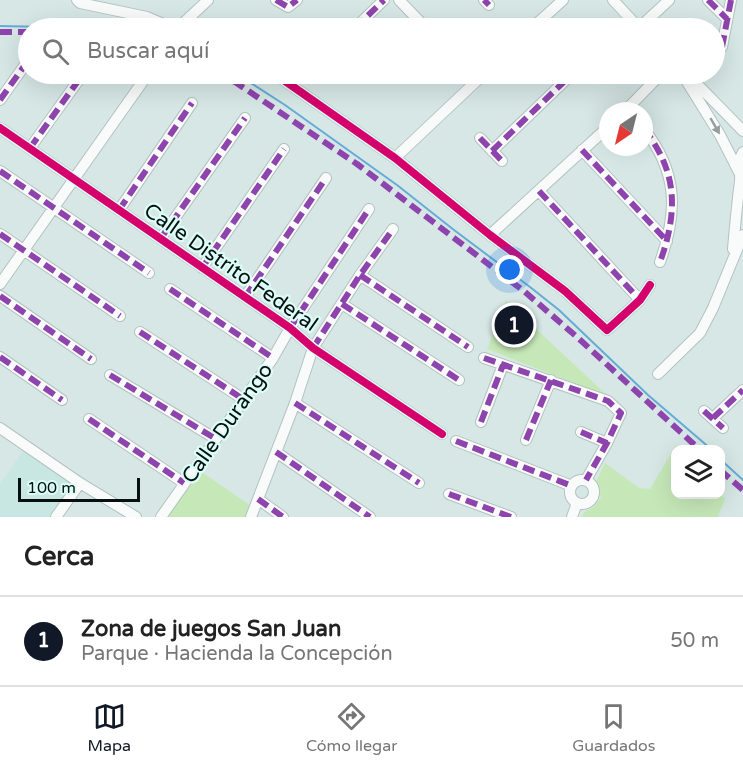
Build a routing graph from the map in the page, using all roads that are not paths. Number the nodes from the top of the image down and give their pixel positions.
1 (77, 0) edge
2 (208, 0) edge
3 (276, 0) edge
4 (297, 0) edge
5 (384, 0) edge
6 (399, 0) edge
7 (563, 0) edge
8 (613, 0) edge
9 (669, 0) edge
10 (708, 0) edge
11 (731, 0) edge
12 (147, 18) edge
13 (189, 18) edge
14 (365, 18) edge
15 (416, 18) edge
16 (543, 18) edge
17 (629, 18) edge
18 (650, 18) edge
19 (728, 19) junction
20 (725, 33) edge
21 (18, 75) edge
22 (76, 84) edge
23 (141, 84) edge
24 (289, 84) edge
25 (466, 84) edge
26 (561, 84) edge
27 (651, 84) edge
28 (689, 84) edge
29 (697, 84) edge
30 (0, 100) edge
31 (634, 102) edge
32 (192, 103) dead end
33 (245, 118) dead end
34 (0, 128) edge
35 (743, 131) edge
36 (599, 134) edge
37 (480, 138) dead end
38 (653, 143) edge
39 (30, 148) junction
40 (284, 149) dead end
41 (492, 150) junction
42 (582, 150) junction
43 (743, 152) edge
44 (395, 158) junction
45 (502, 161) dead end
46 (0, 171) edge
47 (326, 178) dead end
48 (742, 179) edge
49 (75, 180) junction
50 (539, 191) junction
51 (52, 208) junction
52 (369, 209) dead end
53 (119, 210) junction
54 (393, 229) dead end
55 (0, 234) edge
56 (490, 235) junction
57 (743, 235) edge
58 (161, 238) junction
59 (668, 241) junction
60 (23, 250) junction
61 (732, 259) junction
62 (660, 262) dead end
63 (202, 268) junction
64 (149, 273) dead end
65 (360, 275) junction
66 (0, 284) edge
67 (650, 285) dead end
68 (170, 289) dead end
69 (0, 296) edge
70 (245, 297) junction
71 (640, 300) junction
72 (342, 304) junction
73 (120, 316) dead end
74 (290, 328) junction
75 (140, 332) dead end
76 (468, 347) dead end
77 (313, 348) junction
78 (0, 357) edge
79 (273, 358) junction
80 (484, 358) dead end
81 (91, 359) dead end
82 (503, 365) junction
83 (658, 374) dead end
84 (110, 375) dead end
85 (459, 380) dead end
86 (550, 380) junction
87 (743, 390) edge
88 (243, 399) junction
89 (62, 400) dead end
90 (295, 403) junction
91 (89, 419) dead end
92 (481, 423) dead end
93 (0, 428) edge
94 (723, 428) dead end
95 (581, 432) dead end
96 (442, 434) dead end
97 (216, 439) junction
98 (525, 440) dead end
99 (456, 441) dead end
100 (608, 443) junction
101 (276, 452) junction
102 (586, 480) junction
103 (80, 483) junction
104 (184, 483) junction
105 (419, 483) dead end
106 (572, 486) junction
107 (449, 494) dead end
108 (258, 499) junction
109 (578, 503) junction
110 (56, 517) edge
111 (136, 517) edge
112 (161, 517) edge
113 (251, 517) edge
114 (283, 517) edge
115 (370, 517) edge
116 (511, 517) edge
117 (572, 517) edge

1 - 12 street
2 - 13 street
3 - 4 street
5 - 14 street
6 - 15 street
7 - 16 street
8 - 17 street
9 - 18 street
10 - 19 street
11 - 19 street
19 - 20 street
21 - 30 street
22 - 39 street
23 - 49 street
24 - 44 street
25 - 44 street
26 - 41 street
27 - 31 street
28 -> 48 street
29 - 35 street
32 - 53 street
33 - 58 street
34 - 39 street, Calle Distrito Federal
36 - 42 street
37 - 41 street
38 - 59 street
39 - 49 street, Calle Distrito Federal
40 - 63 street
41 - 45 street
42 - 50 street
42 - 59 street
43 - 48 street
44 - 56 street
46 - 51 street
47 - 70 street
48 - 61 street
49 - 51 street
49 - 53 street, Calle Distrito Federal
50 - 56 street
50 - 71 street
51 - 60 street
51 - 64 street
52 - 74 street, Calle Durango
53 - 58 street, Calle Distrito Federal
54 - 65 street
55 - 60 street
56 - 71 street
57 - 61 street
58 - 63 street, Calle Distrito Federal
59 - 62 street
60 - 66 street
60 - 73 street
61 - 83 street
63 - 70 street, Calle Distrito Federal
65 - 72 street
65 - 76 street
67 - 71 street
68 - 79 street
69 - 81 street
70 - 74 street, Calle Distrito Federal
72 - 77 street
72 - 85 street
74 - 77 street, Calle Distrito Federal
74 - 79 street, Calle Durango
75 - 88 street
77 - 90 street
77 - 96 street, Calle Distrito Federal
78 - 89 street
79 - 88 street, Calle Durango
80 - 82 street
82 - 86 street
82 - 92 street
84 - 97 street
86 - 98 street
86 - 100 street
87 - 94 street
88 - 97 street, Calle Durango
90 - 101 street
90 - 105 street
91 - 104 street
93 - 103 street
95 - 100 street
97 - 104 street, Calle Durango
99 - 106 street
100 - 102 street
101 - 108 street
101 - 115 street
102 - 106 street
102 - 109 street
103 - 110 street
103 - 111 street
104 - 112 street, Calle Durango
106 - 109 street
107 - 116 street
108 - 113 street
108 - 114 street
109 - 117 street

